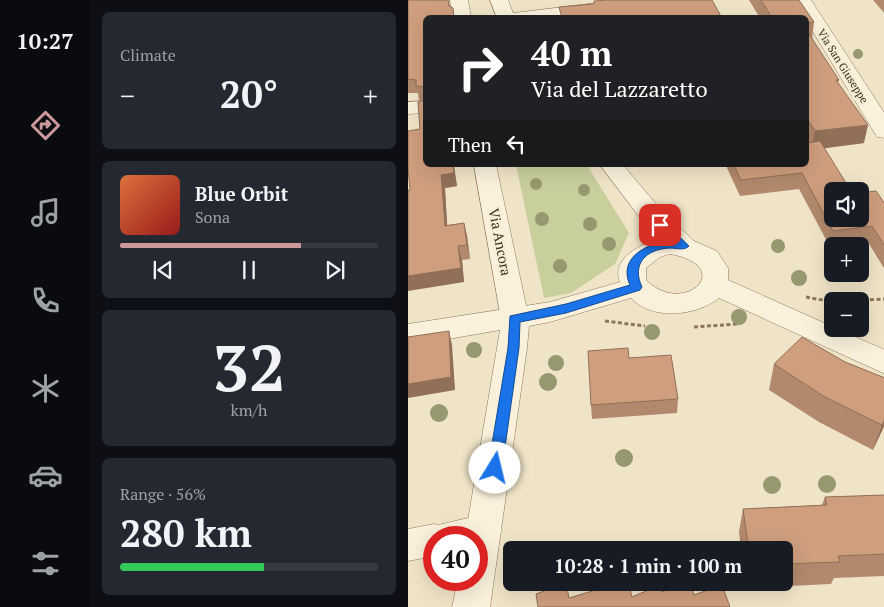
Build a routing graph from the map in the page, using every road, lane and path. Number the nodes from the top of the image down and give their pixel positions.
1 (459, 0) edge
2 (499, 0) edge
3 (522, 0) edge
4 (802, 0) edge
5 (610, 7) edge
6 (592, 8) junction
7 (462, 15) edge
8 (505, 15) edge
9 (537, 15) edge
10 (423, 107) edge
11 (408, 108) edge
12 (884, 132) edge
13 (485, 167) edge
14 (613, 167) edge
15 (641, 203) junction
16 (684, 246) junction
17 (646, 251) junction
18 (715, 285) junction
19 (636, 287) junction
20 (884, 299) edge
21 (869, 300) edge
22 (591, 301) junction
23 (514, 319) junction
24 (747, 324) dead end
25 (646, 326) dead end
26 (689, 327) dead end
27 (408, 335) edge
28 (884, 363) edge
29 (486, 526) edge
30 (423, 542) edge
31 (408, 545) edge
32 (474, 591) edge
33 (470, 607) edge

1 - 7 street
2 - 8 street
3 - 6 street
4 - 12 street, Via San Giuseppe
5 - 6 street
6 - 9 street
10 - 11 street
13 - 23 street, Via Ancora
14 - 15 street
15 - 16 street
15 - 17 street
16 - 17 street
16 - 18 street
17 - 19 street
18 - 19 street
18 - 28 street
19 - 22 street
20 - 21 path
22 - 23 street
22 - 25 path
23 - 27 street
23 - 29 street, Via Ancora
24 - 26 path
30 - 31 street
32 - 33 street

